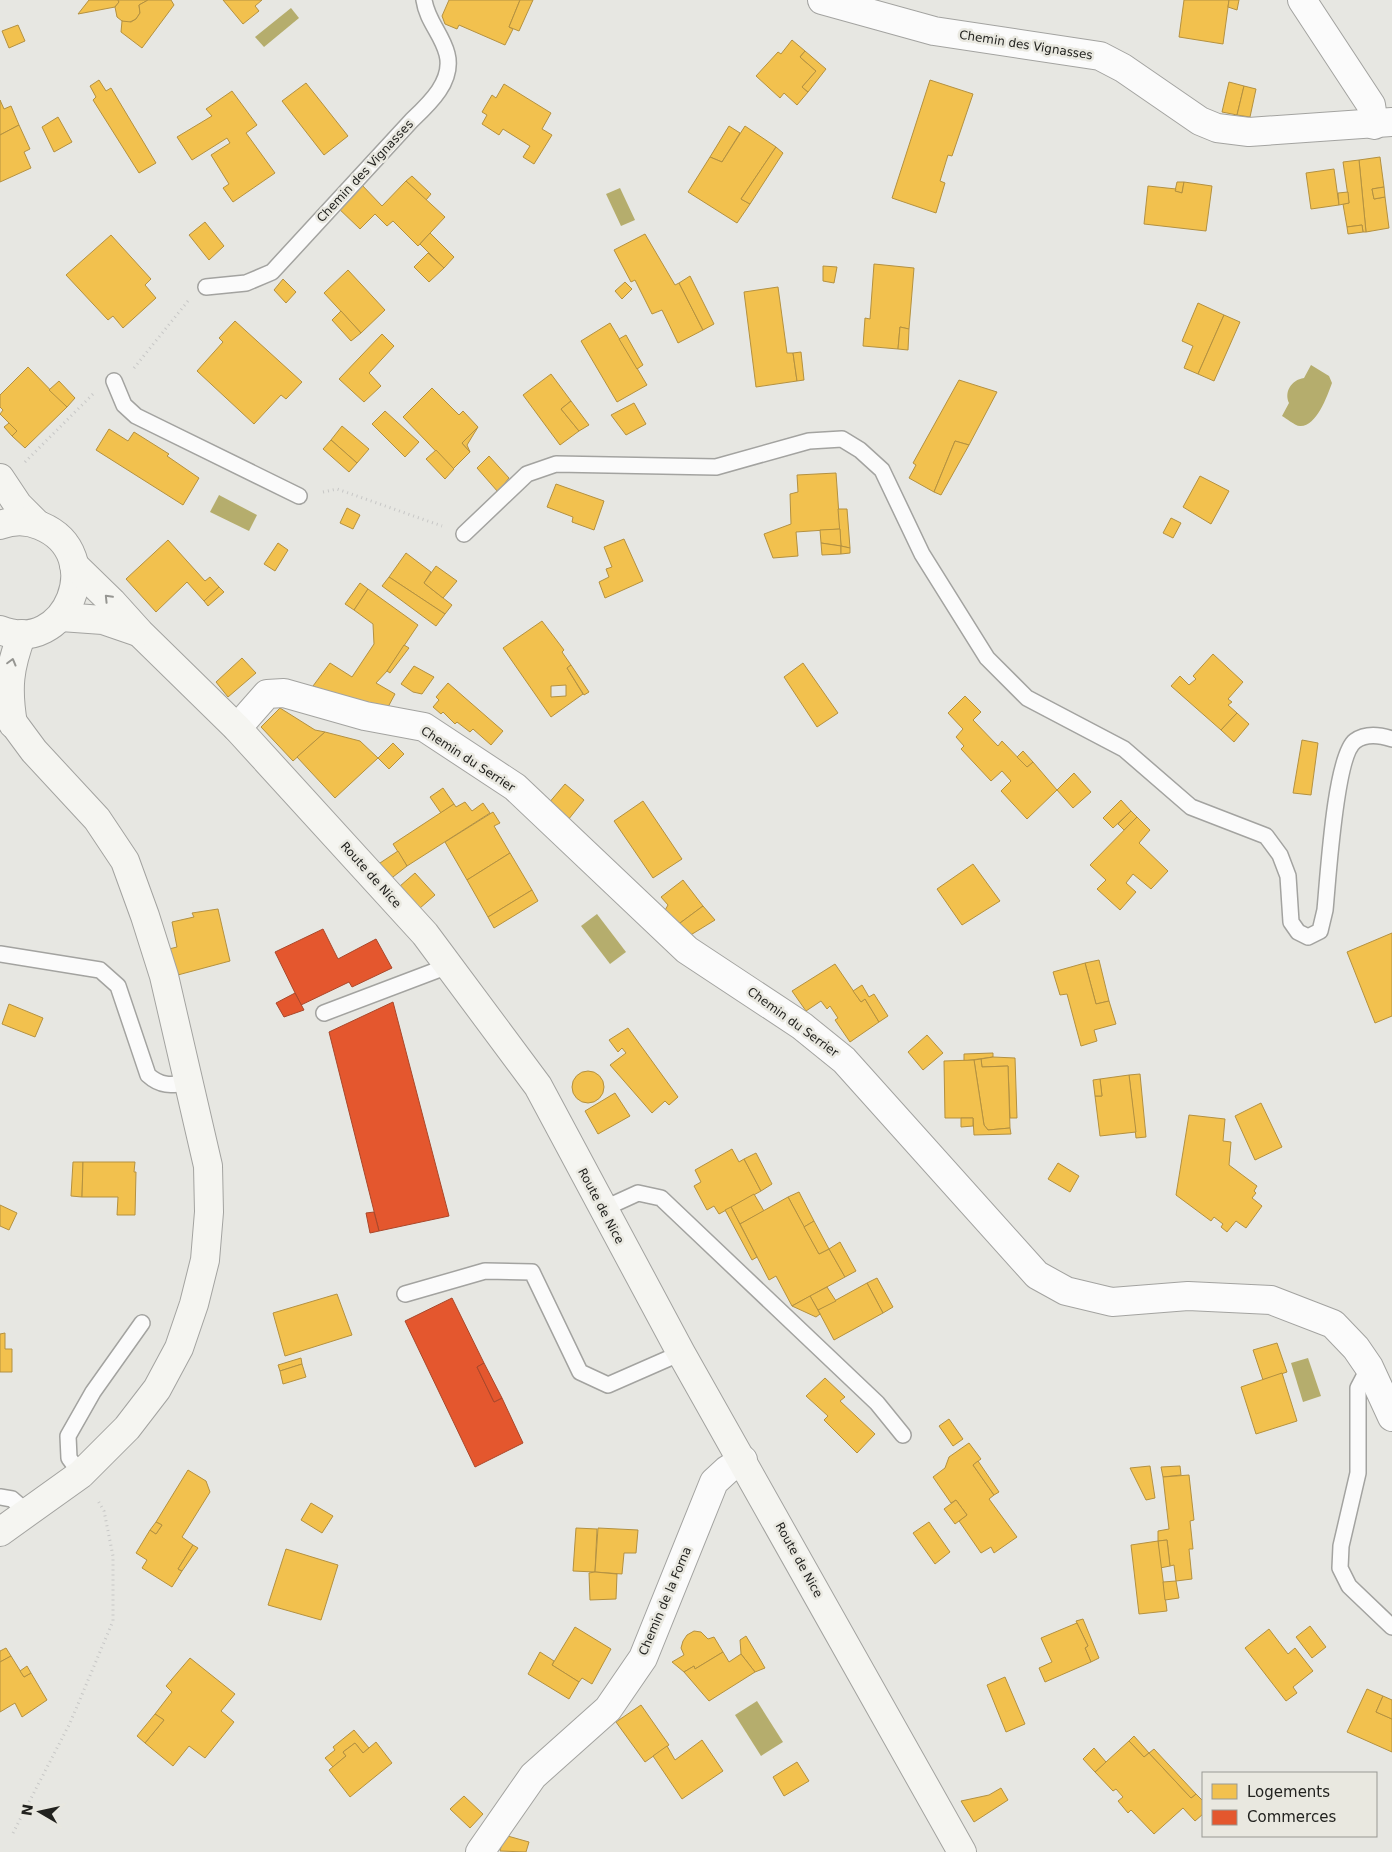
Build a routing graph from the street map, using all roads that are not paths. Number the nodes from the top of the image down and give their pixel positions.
1 (424, 0) edge
2 (822, 0) edge
3 (1302, 0) edge
4 (1383, 124) edge
5 (206, 287) dead end
6 (114, 381) dead end
7 (0, 478) edge
8 (299, 496) road end
9 (36, 524) junction
10 (0, 525) edge
11 (464, 534) road end
12 (74, 565) junction
13 (61, 617) junction
14 (11, 632) edge
15 (140, 633) junction
16 (6, 715) edge
17 (237, 728) junction
18 (1392, 739) edge
19 (0, 954) edge
20 (448, 966) junction
21 (324, 1013) dead end
22 (188, 1083) junction
23 (603, 1210) junction
24 (405, 1294) dead end
25 (142, 1323) dead end
26 (682, 1353) junction
27 (1370, 1367) junction
28 (1392, 1417) edge
29 (903, 1435) dead end
30 (743, 1460) junction
31 (82, 1474) junction
32 (0, 1497) edge
33 (28, 1513) junction
34 (0, 1532) edge
35 (1392, 1627) edge
36 (480, 1852) edge
37 (962, 1852) edge

1 - 5 lane, Chemin des Vignasses
2 - 4 street, Chemin des Vignasses
3 - 4 street
6 - 8 lane
7 - 9 main road
9 - 10 main road
9 - 12 main road
11 - 18 lane
12 - 13 main road
15 -> 12 main road, Route de Nice
13 - 14 main road
13 - 15 main road, Route de Nice
16 -> 14 main road
15 - 17 main road, Route de Nice
16 - 22 main road
17 - 20 main road, Route de Nice
17 - 27 street, Chemin du Serrier
19 - 22 lane
20 - 21 lane
20 - 23 main road, Route de Nice
22 - 31 main road
23 - 26 main road, Route de Nice
23 - 29 lane
24 - 26 lane
25 - 31 lane
26 - 30 main road, Route de Nice
27 - 28 street, Chemin du Serrier
27 - 35 lane
30 - 36 street, Chemin de la Forna
30 - 37 main road, Route de Nice
31 - 33 main road
32 - 33 lane
33 - 34 main road

